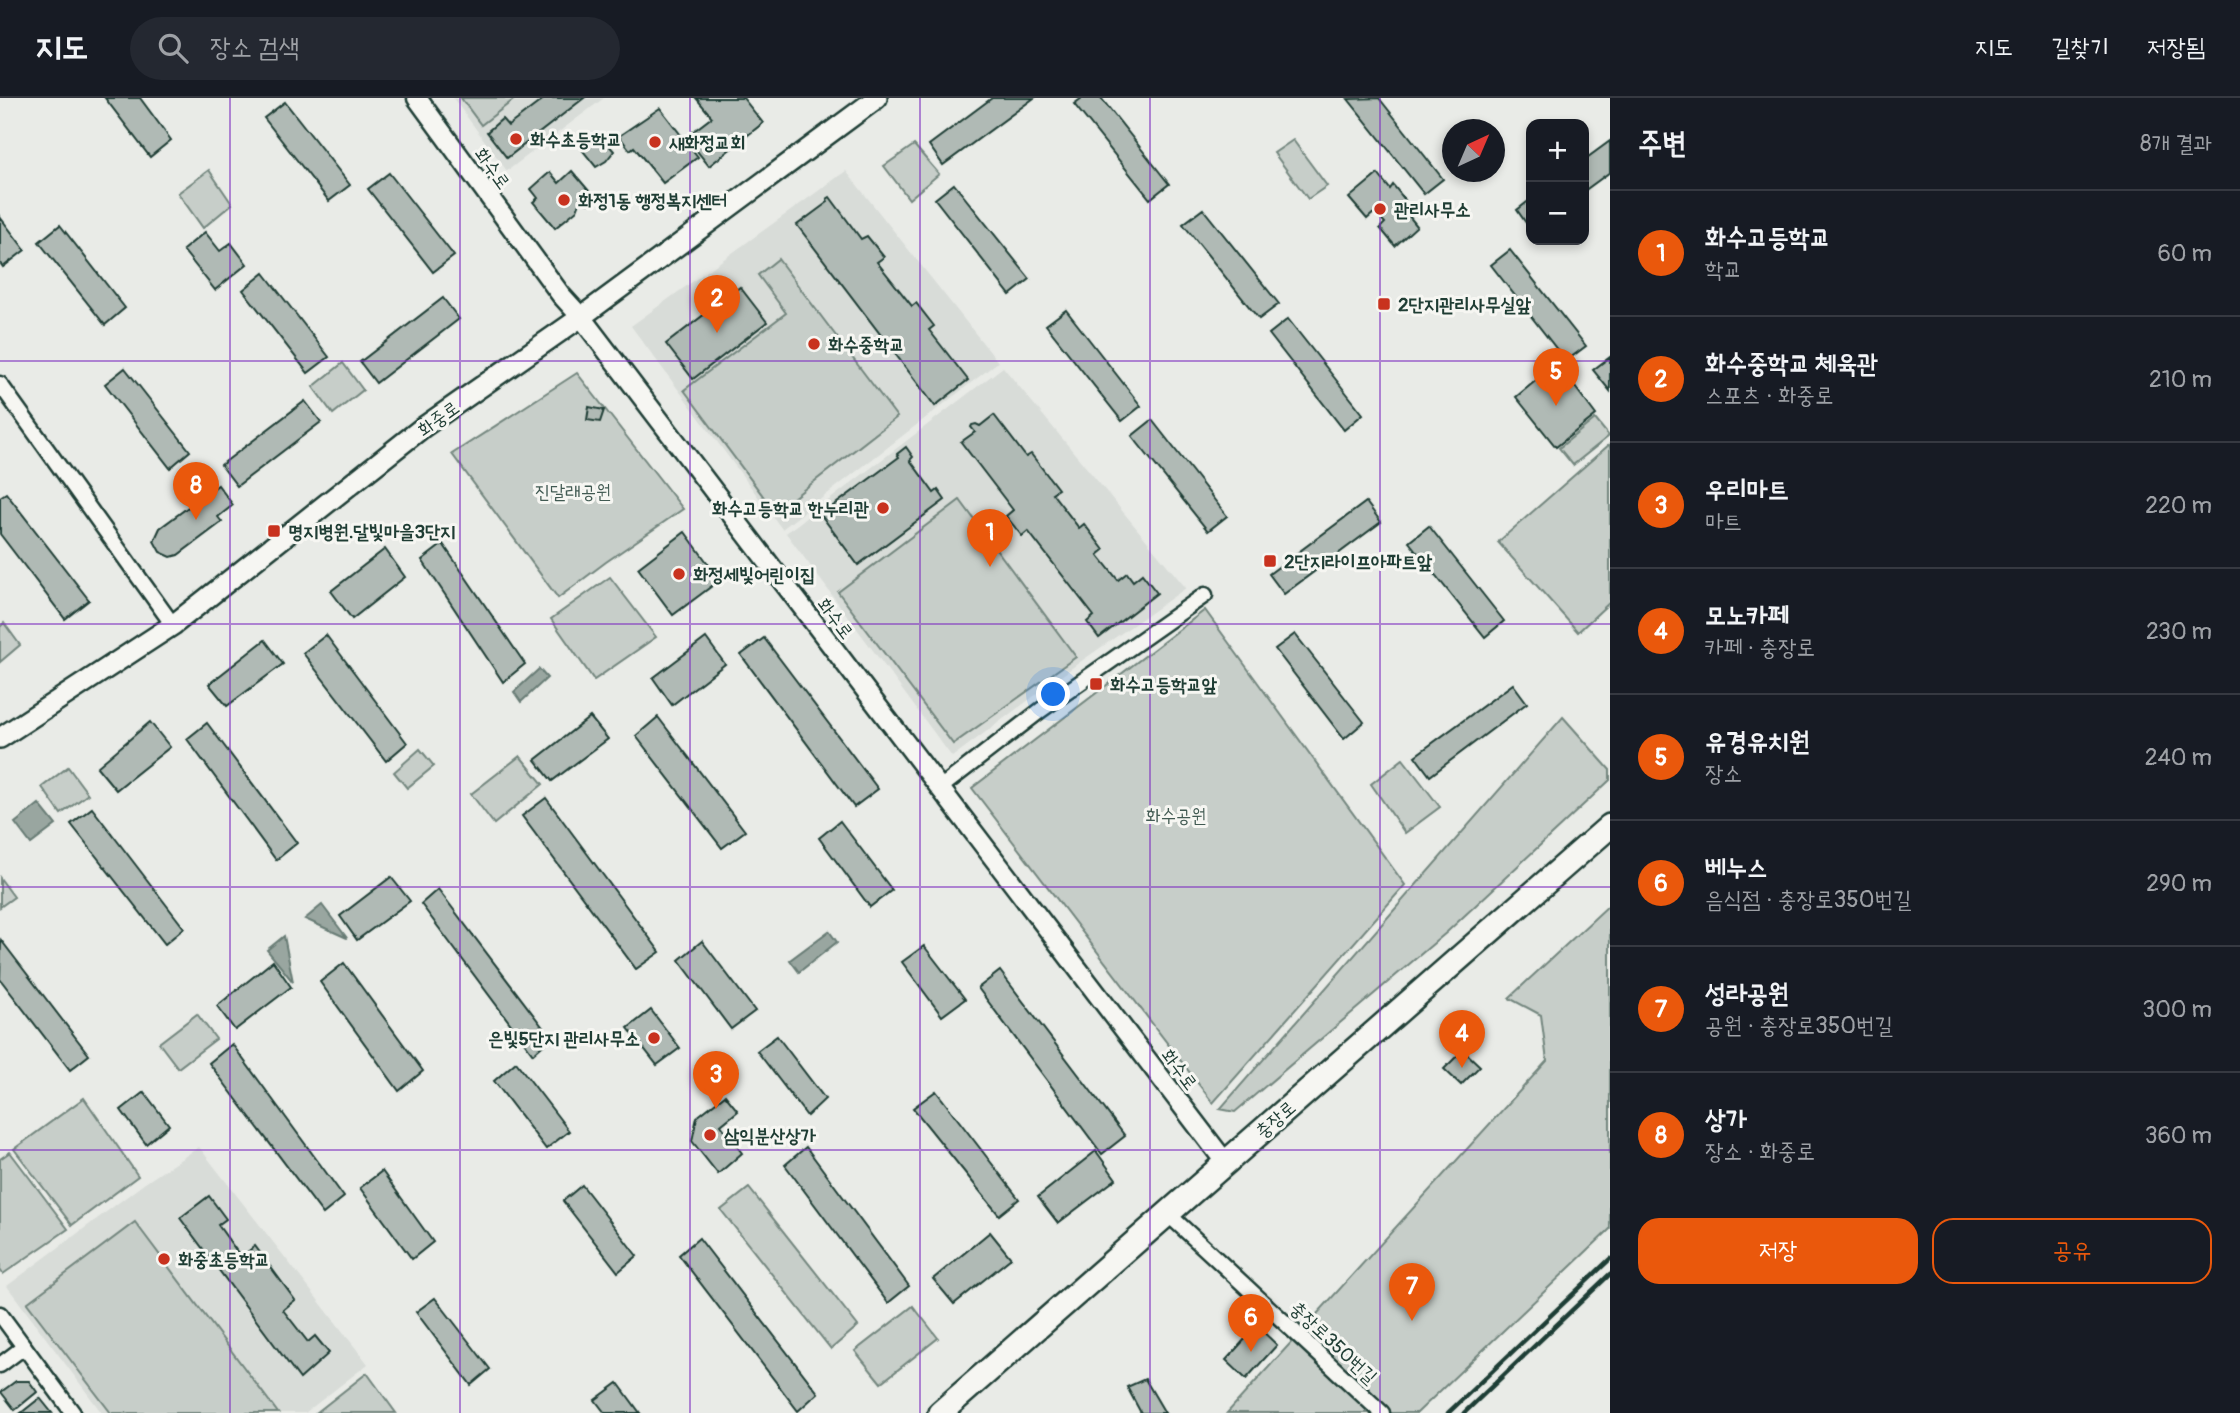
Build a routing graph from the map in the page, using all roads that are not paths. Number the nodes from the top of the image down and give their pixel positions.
1 (417, 98) edge
2 (877, 98) edge
3 (580, 317) junction
4 (0, 384) edge
5 (1205, 595) dead end
6 (173, 625) junction
7 (0, 738) edge
8 (940, 788) junction
9 (1610, 826) edge
10 (1225, 1162) junction
11 (1168, 1214) junction
12 (0, 1314) edge
13 (24, 1347) junction
14 (0, 1365) edge
15 (73, 1413) edge
16 (940, 1413) edge
17 (1382, 1413) edge

1 - 3 street, 화수로
2 - 3 main road, 화중로
3 - 6 main road, 화중로
3 - 8 street, 화수로
4 - 6 street
5 - 8 street
6 - 7 main road, 화중로
8 - 10 street, 화수로
9 - 10 main road, 충장로
10 - 11 main road, 충장로
11 - 16 main road, 충장로
11 - 17 street, 충장로350번길
12 - 13 street
13 - 14 street
13 - 15 street

